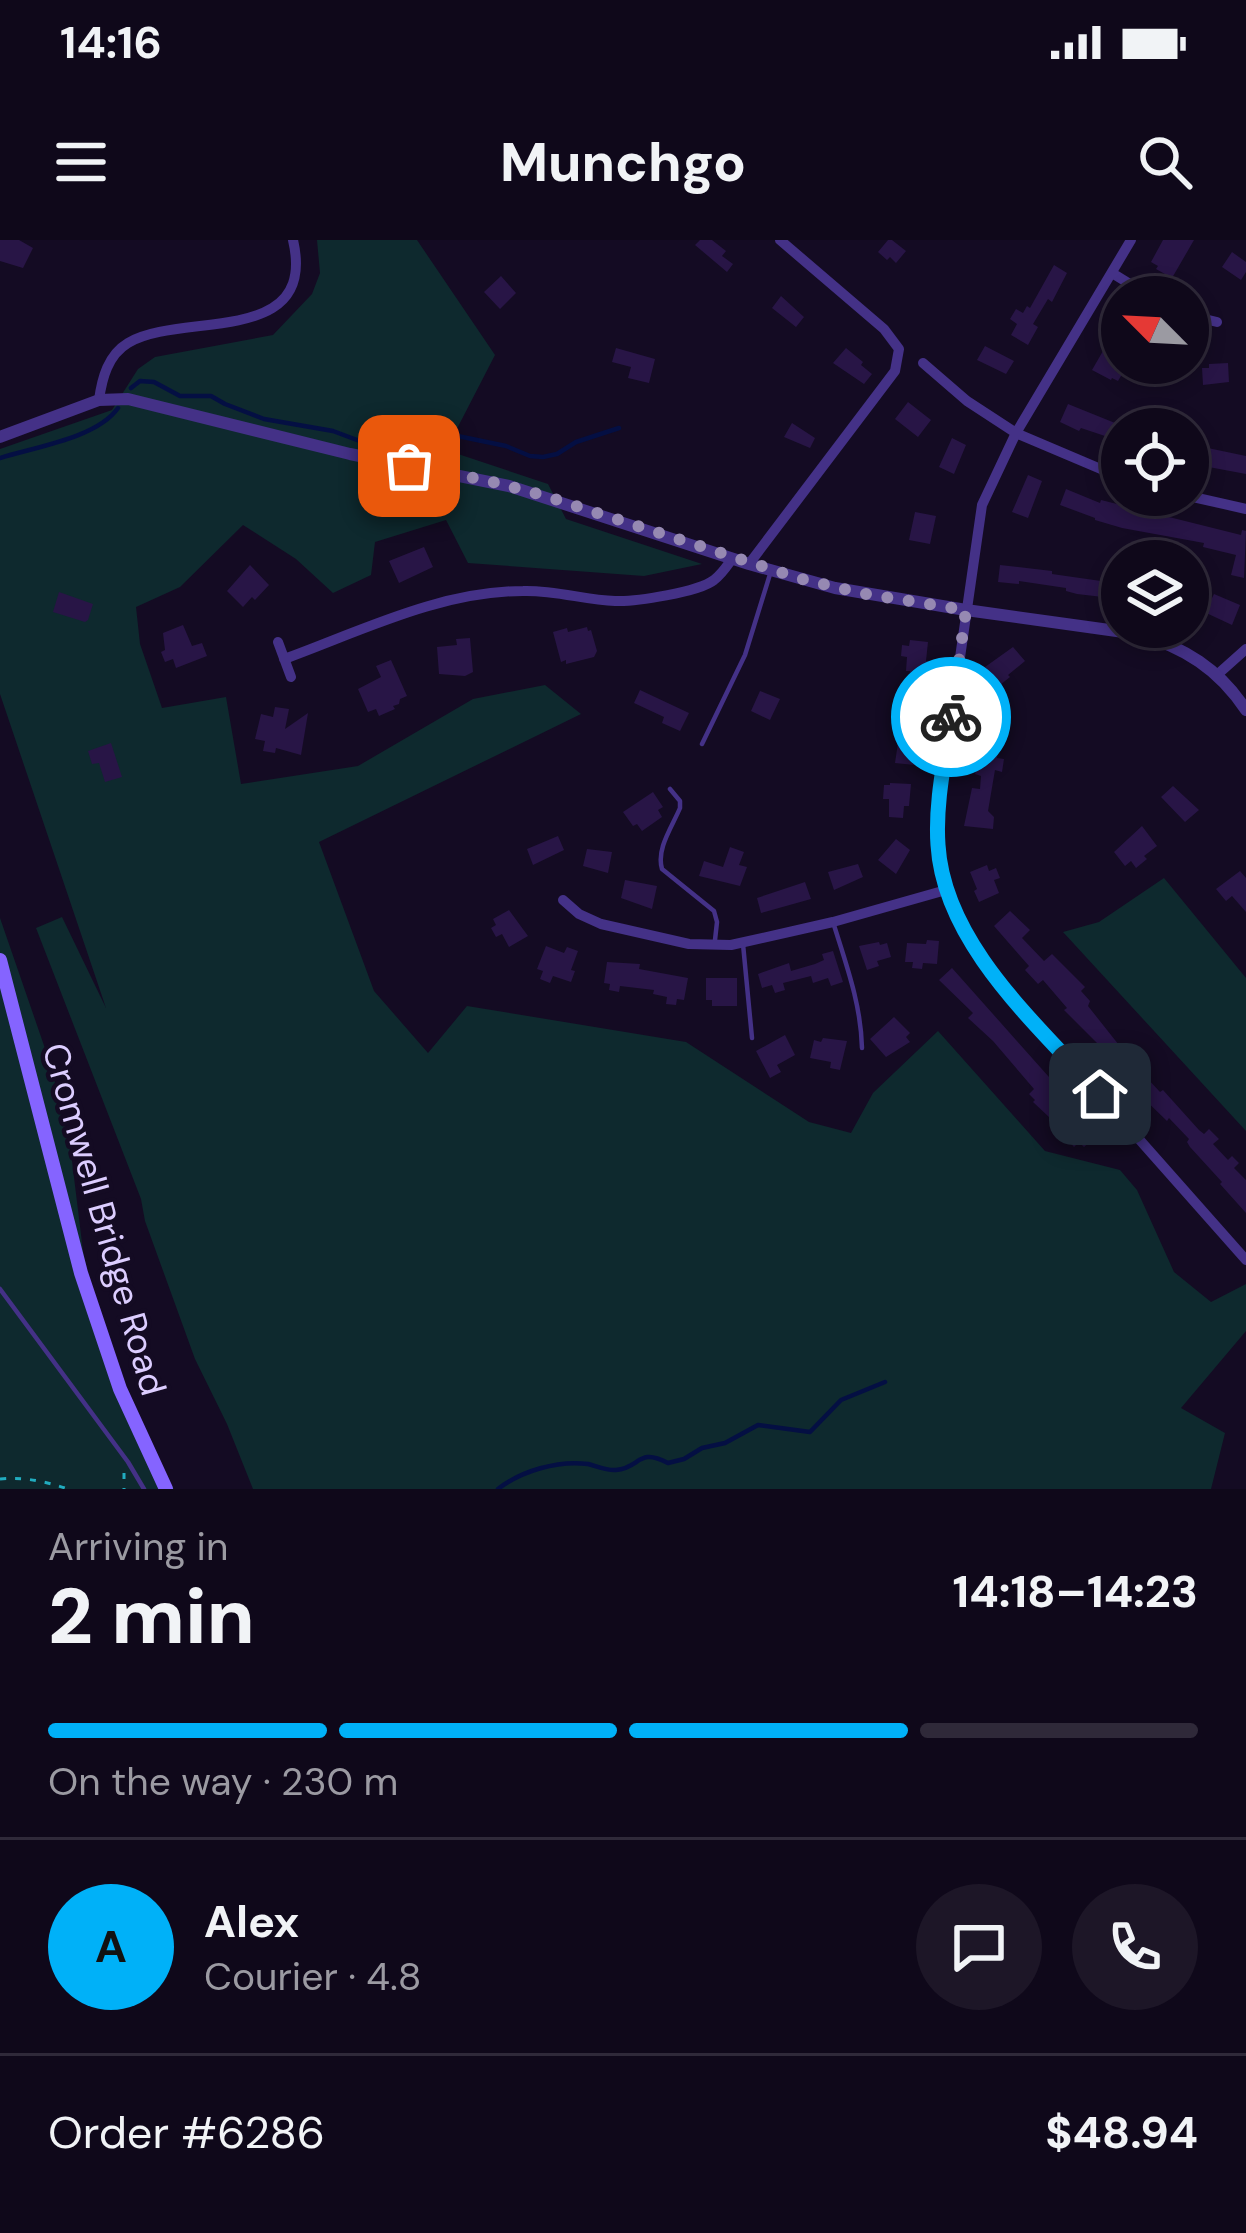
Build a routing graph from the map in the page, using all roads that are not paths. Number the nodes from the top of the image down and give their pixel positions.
1 (292, 240) edge
2 (780, 240) edge
3 (1131, 240) edge
4 (1112, 273) junction
5 (1117, 276) edge
6 (1209, 320) edge
7 (1217, 322) dead end
8 (923, 363) dead end
9 (99, 400) junction
10 (1016, 433) junction
11 (0, 437) edge
12 (1101, 469) edge
13 (1209, 500) edge
14 (1246, 508) edge
15 (732, 559) junction
16 (749, 564) junction
17 (771, 571) junction
18 (966, 610) junction
19 (278, 642) dead end
20 (1246, 649) edge
21 (284, 659) junction
22 (1218, 674) junction
23 (291, 677) dead end
24 (1246, 710) edge
25 (702, 744) dead end
26 (670, 789) dead end
27 (946, 890) junction
28 (563, 900) dead end
29 (833, 922) junction
30 (743, 944) junction
31 (715, 946) junction
32 (0, 960) edge
33 (752, 1038) dead end
34 (862, 1048) dead end
35 (1246, 1260) edge
36 (0, 1288) edge
37 (144, 1489) edge
38 (166, 1489) edge

1 - 9 street
2 - 16 street
3 - 4 street
4 - 5 street
4 - 10 street
6 - 7 street
8 - 10 street
9 - 11 street
9 - 15 street
10 - 12 street
10 - 18 street
13 - 14 street
15 - 16 street
15 - 21 street
16 - 17 street
17 - 18 street
17 - 25 lane
18 - 22 street
18 - 27 street
19 - 21 street
20 - 22 street
21 - 23 street
22 - 24 street
26 - 31 lane
27 - 29 street
27 - 35 street
28 - 31 street
29 - 30 street
29 - 34 lane
30 - 31 street
30 - 33 lane
32 - 38 main road, Cromwell Bridge Road
36 - 37 lane

